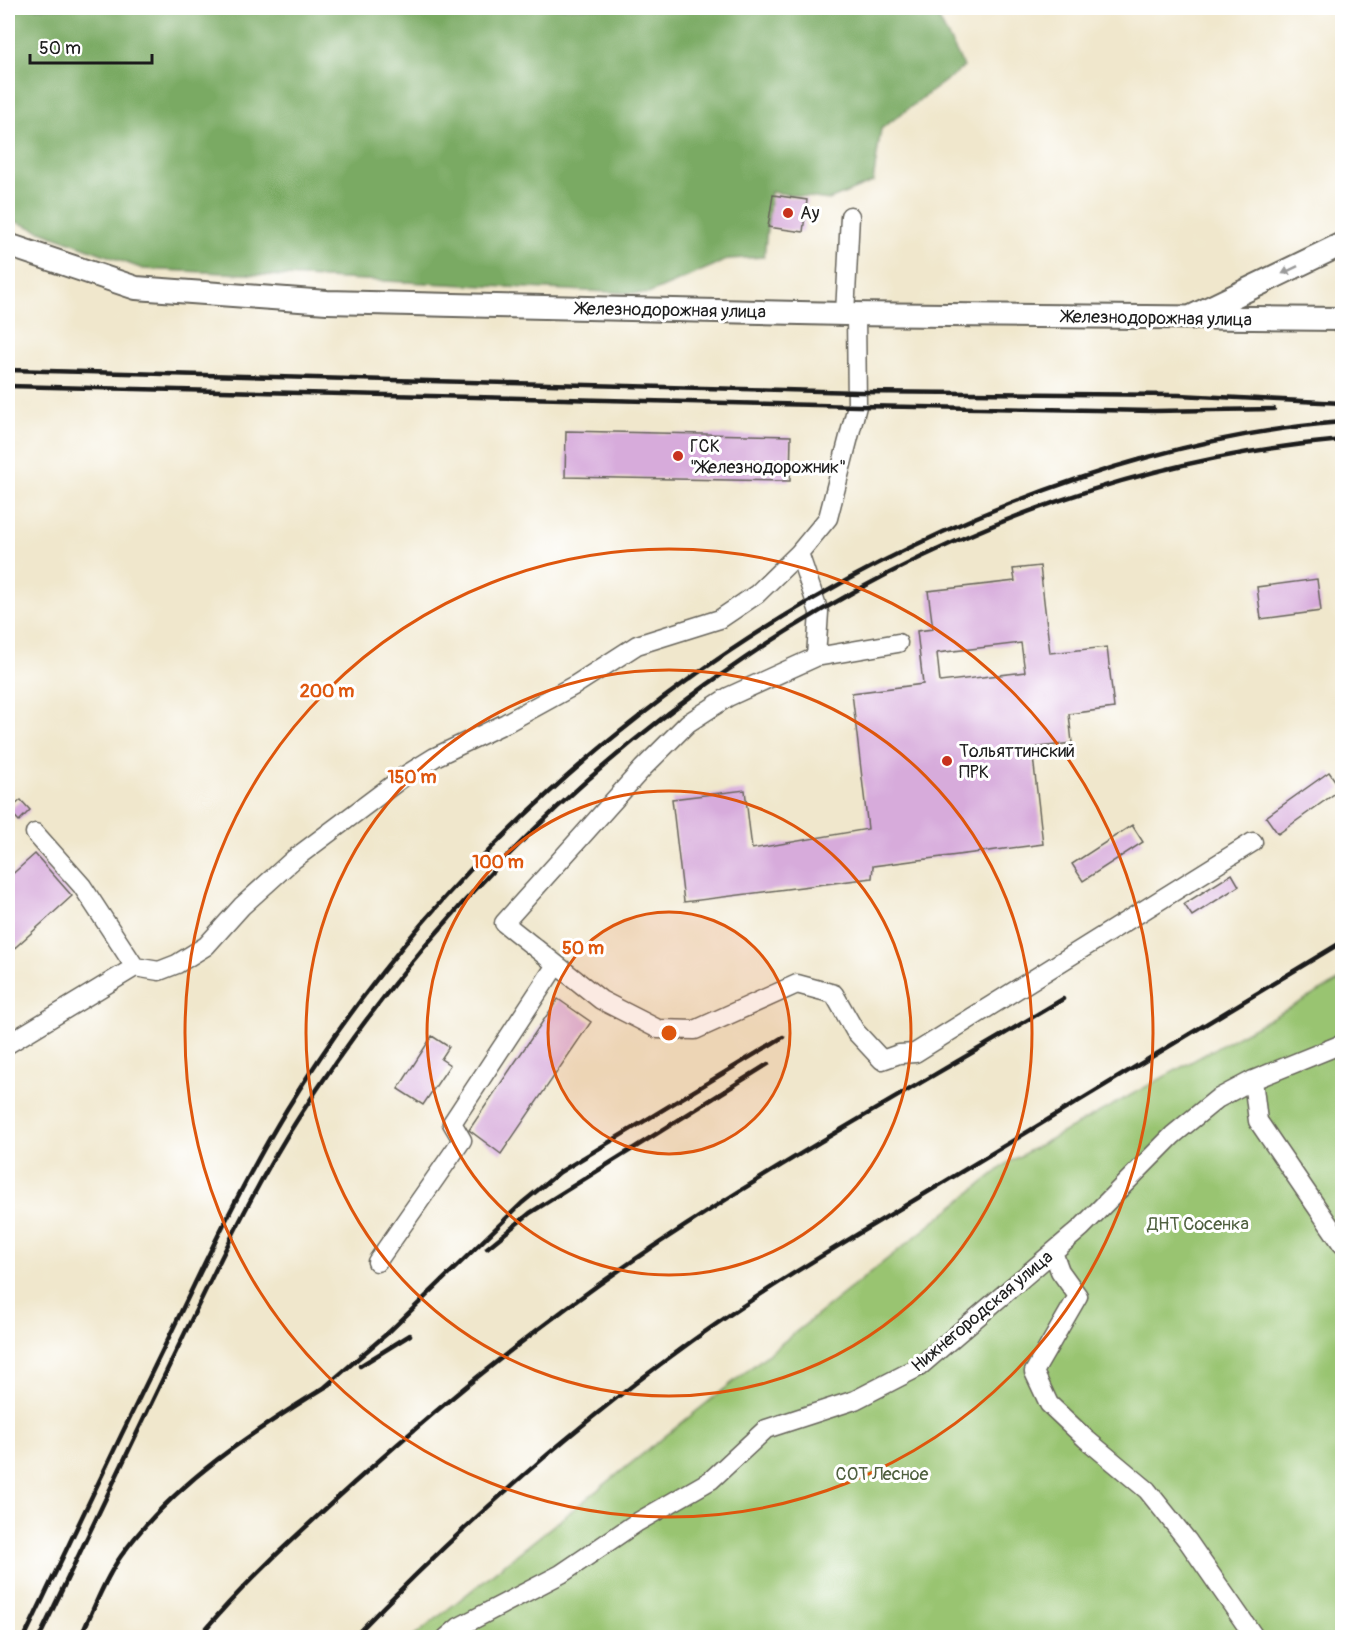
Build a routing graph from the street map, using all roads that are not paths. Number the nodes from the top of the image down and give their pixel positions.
1 (850, 216) dead end
2 (1342, 244) edge
3 (8, 245) edge
4 (851, 314) junction
5 (1188, 318) junction
6 (1342, 319) edge
7 (799, 553) junction
8 (898, 643) dead end
9 (816, 657) junction
10 (35, 833) dead end
11 (1253, 842) dead end
12 (556, 965) junction
13 (135, 967) junction
14 (8, 1044) edge
15 (1342, 1044) edge
16 (1253, 1080) junction
17 (1342, 1244) edge
18 (1053, 1252) junction
19 (377, 1262) dead end
20 (446, 1638) edge
21 (1255, 1638) edge

1 - 4 street
2 -> 5 main road
3 - 4 main road, Железнодорожная улица
4 - 5 main road, Железнодорожная улица
4 - 7 street
5 - 6 main road, Железнодорожная улица
7 - 9 street
7 - 13 street
8 - 9 street
9 - 12 street
10 - 13 street
11 - 12 street
12 - 19 street
13 - 14 street
15 - 16 street, Нижнегородская улица
16 - 17 street
16 - 18 street, Нижнегородская улица
18 - 20 street, Нижнегородская улица
18 - 21 street

